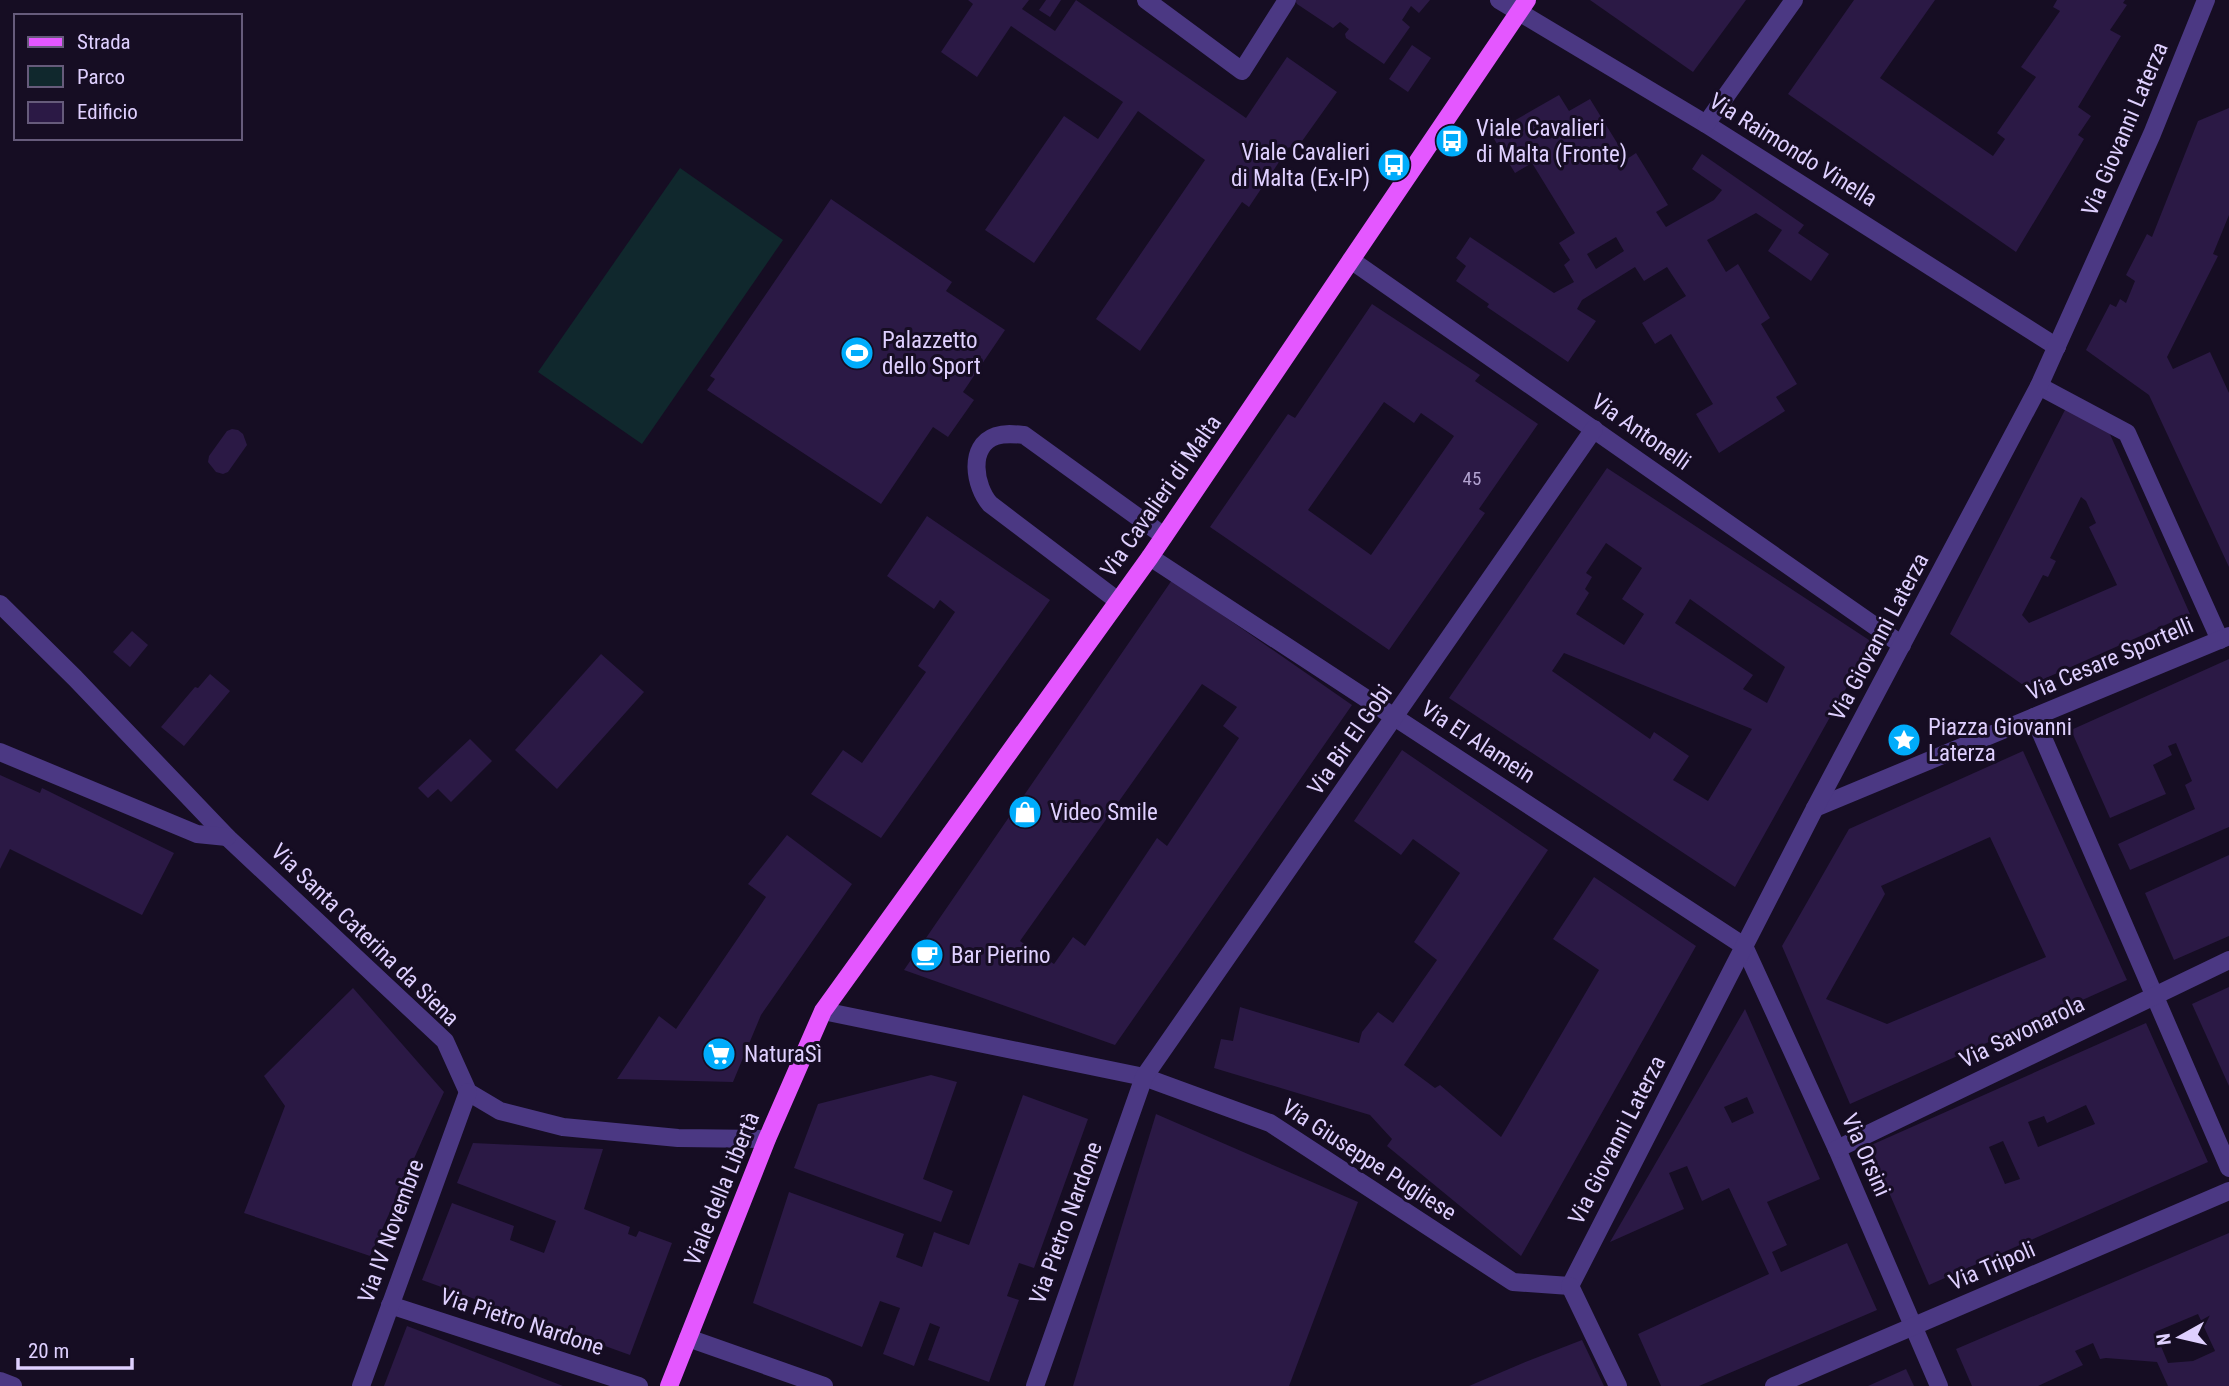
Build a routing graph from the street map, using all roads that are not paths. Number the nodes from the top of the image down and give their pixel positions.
1 (1146, 0) edge
2 (1287, 0) edge
3 (1499, 0) edge
4 (1794, 0) edge
5 (2206, 0) edge
6 (1523, 7) edge
7 (1706, 124) junction
8 (1351, 260) junction
9 (2057, 347) junction
10 (2039, 386) junction
11 (1594, 429) junction
12 (1164, 536) junction
13 (1150, 557) junction
14 (1118, 601) junction
15 (0, 604) edge
16 (2225, 638) edge
17 (1902, 645) junction
18 (2035, 717) junction
19 (1396, 718) junction
20 (0, 752) edge
21 (1815, 808) junction
22 (227, 837) junction
23 (1744, 946) junction
24 (2229, 960) edge
25 (2154, 995) junction
26 (823, 1011) junction
27 (1144, 1077) junction
28 (468, 1092) junction
29 (767, 1139) junction
30 (1837, 1149) junction
31 (2229, 1168) edge
32 (2229, 1191) edge
33 (1570, 1286) junction
34 (390, 1305) junction
35 (1913, 1326) junction
36 (688, 1338) junction
37 (0, 1381) edge
38 (13, 1386) edge
39 (360, 1386) edge
40 (639, 1386) edge
41 (669, 1386) edge
42 (824, 1386) edge
43 (1035, 1386) edge
44 (1618, 1386) edge
45 (1774, 1386) edge
46 (1939, 1386) edge

1 - 2 street
3 - 6 street, Via Raimondo Vinella
4 - 7 street
5 - 9 street, Via Giovanni Laterza
6 - 7 street, Via Raimondo Vinella
6 - 8 main road, Via Cavalieri di Malta
7 - 9 street, Via Raimondo Vinella
8 - 11 street, Via Antonelli
8 - 12 main road, Via Cavalieri di Malta
9 - 10 street, Via Giovanni Laterza
10 - 16 street
10 - 17 street, Via Giovanni Laterza
11 - 17 street, Via Antonelli
11 - 19 street, Via Bir El Gobi
12 - 13 main road, Via Cavalieri di Malta
12 - 14 street
13 - 14 main road, Via Cavalieri di Malta
13 - 19 street, Via El Alamein
14 - 26 main road, Via Cavalieri di Malta
15 - 22 street, Via Santa Caterina da Siena
16 - 18 street, Via Cesare Sportelli
17 - 21 street, Via Giovanni Laterza
18 - 21 street, Via Cesare Sportelli
18 - 25 street
19 - 23 street, Via El Alamein
19 - 27 street, Via Bir El Gobi
20 - 22 street
21 - 23 street, Via Giovanni Laterza
22 - 28 street, Via Santa Caterina da Siena
23 - 30 street, Via Orsini
23 - 33 street, Via Giovanni Laterza
24 - 25 street, Via Savonarola
25 - 30 street, Via Savonarola
25 - 31 street
26 - 27 street, Via Giuseppe Pugliese
26 - 29 main road, Viale della Libertà
27 - 33 street, Via Giuseppe Pugliese
27 - 43 street, Via Pietro Nardone
28 - 29 street
28 - 34 street, Via IV Novembre
29 - 36 main road, Viale della Libertà
30 - 35 street, Via Orsini
32 - 35 street, Via Tripoli
33 - 44 street
34 - 39 street, Via IV Novembre
34 - 40 street, Via Pietro Nardone
35 - 45 street, Via Tripoli
35 - 46 street, Via Orsini
36 - 41 main road, Viale della Libertà
36 - 42 street
37 - 38 street

